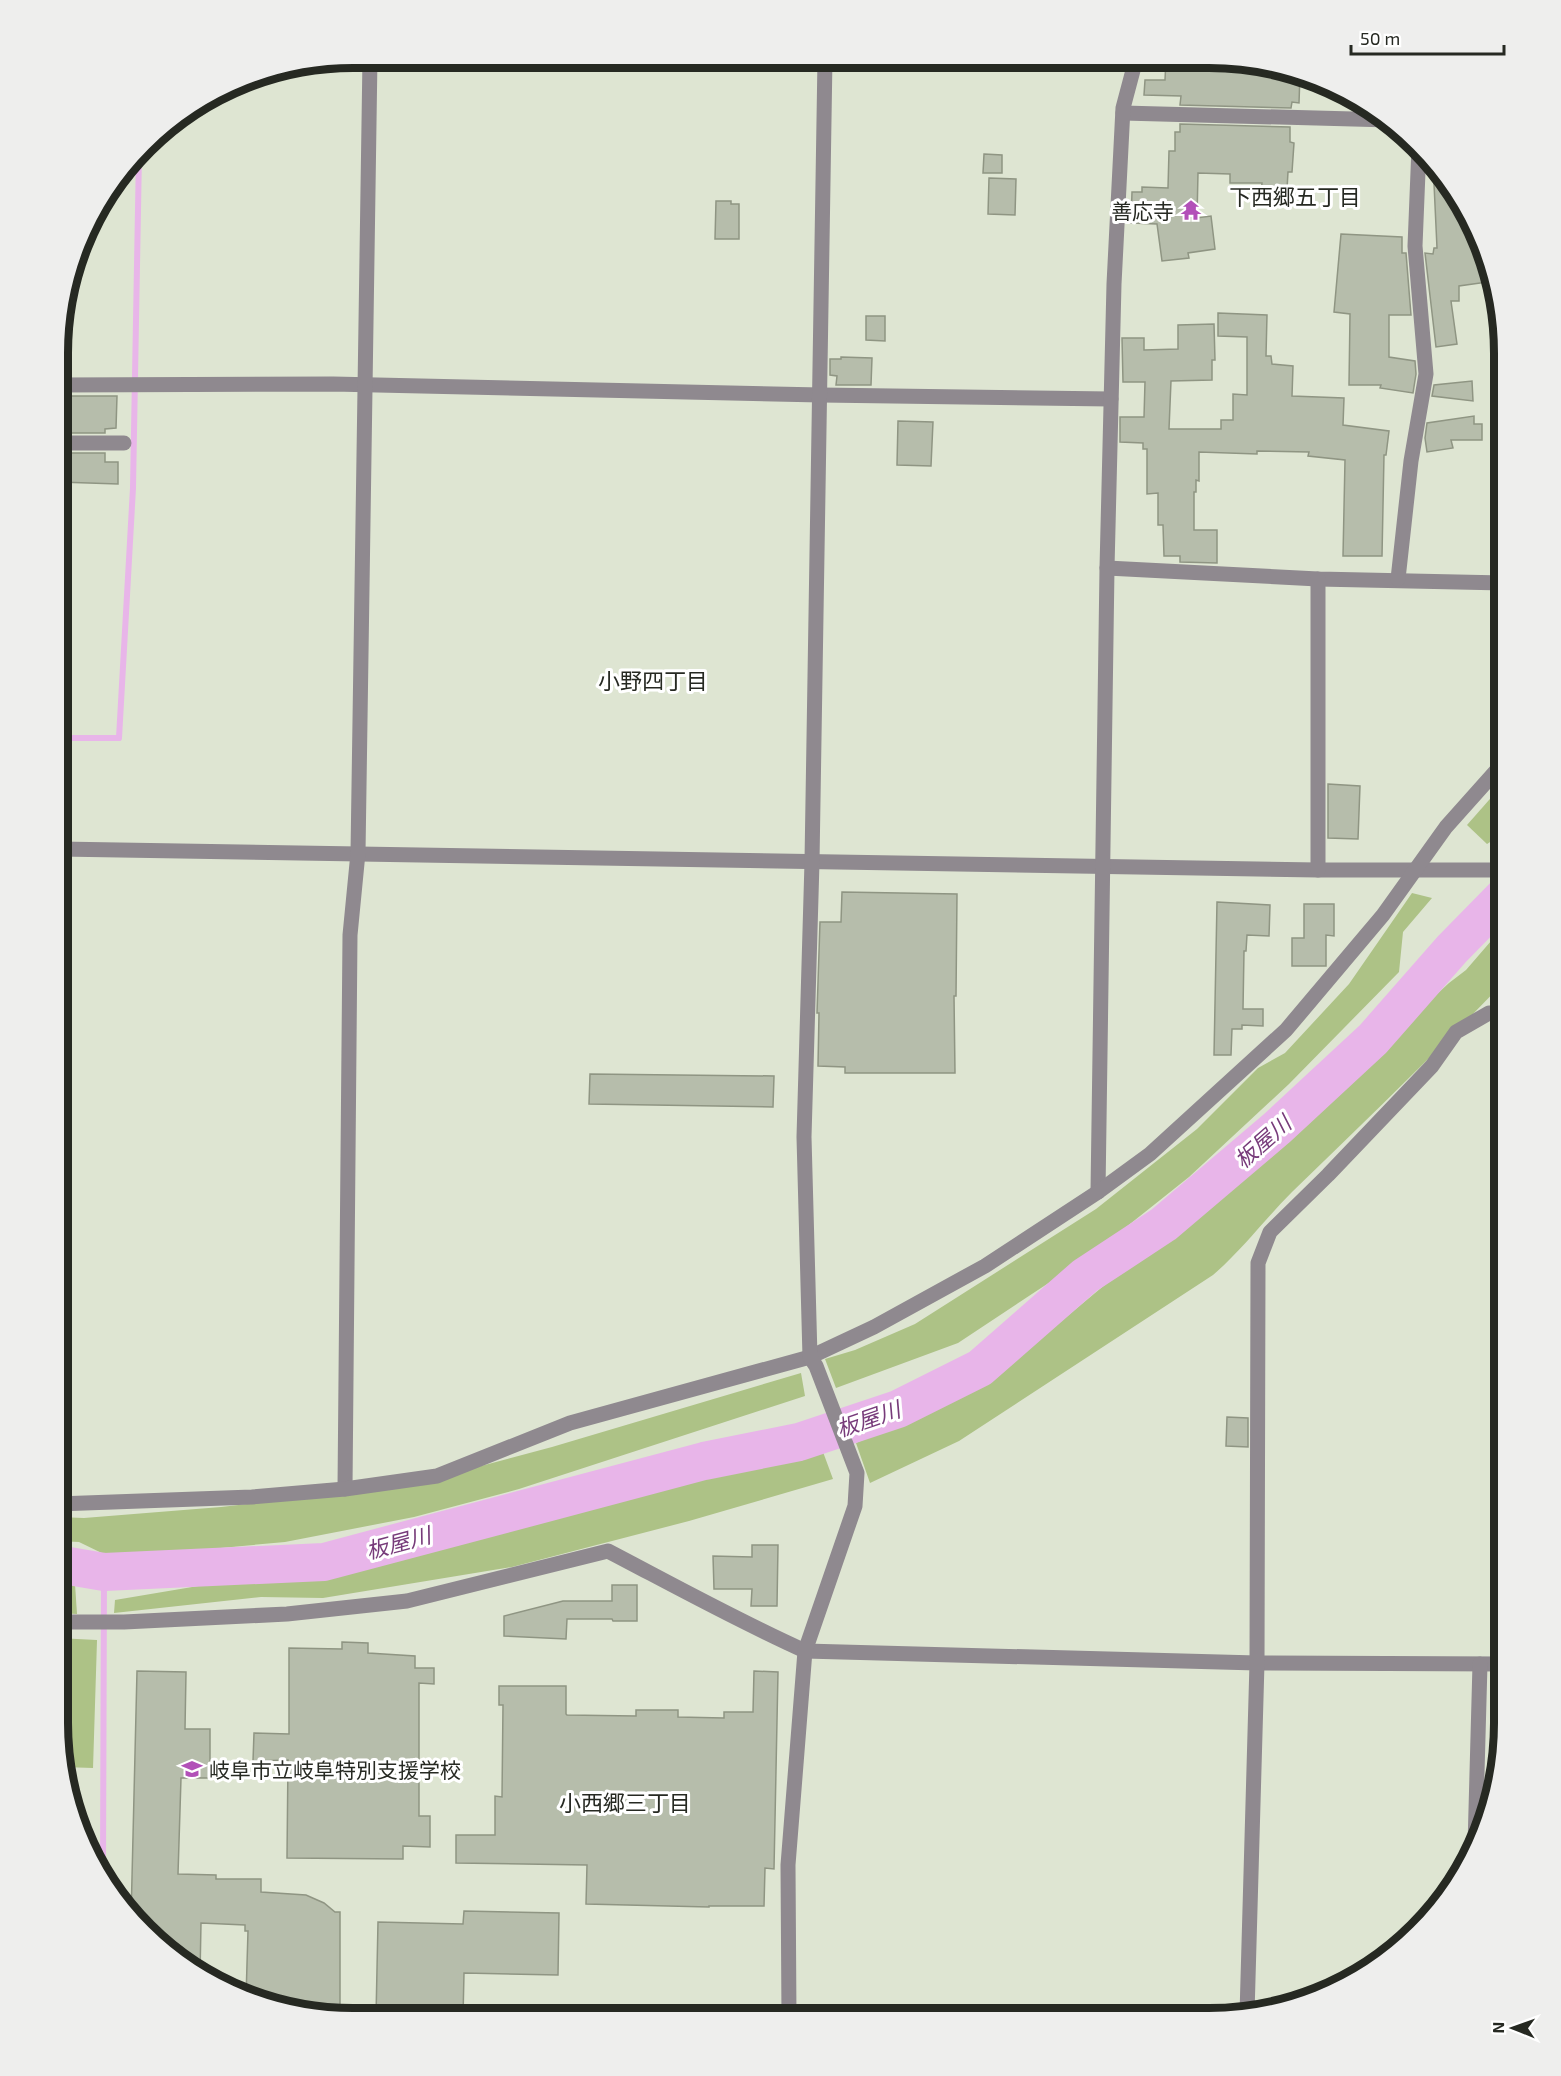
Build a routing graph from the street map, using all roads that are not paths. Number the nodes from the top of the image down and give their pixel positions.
1 (370, 68) edge
2 (825, 68) edge
3 (1134, 68) edge
4 (1123, 113) junction
5 (1372, 120) edge
6 (1418, 160) edge
7 (68, 385) edge
8 (365, 386) junction
9 (821, 395) junction
10 (1111, 399) junction
11 (68, 443) edge
12 (124, 443) dead end
13 (1107, 568) junction
14 (1318, 579) junction
15 (1398, 579) junction
16 (1494, 583) edge
17 (1494, 773) edge
18 (68, 849) edge
19 (358, 853) junction
20 (812, 862) junction
21 (1103, 865) junction
22 (1422, 869) junction
23 (1318, 870) junction
24 (1494, 870) edge
25 (1494, 1013) edge
26 (1098, 1192) junction
27 (813, 1361) junction
28 (345, 1489) junction
29 (68, 1504) edge
30 (68, 1622) edge
31 (804, 1651) junction
32 (1257, 1663) junction
33 (1480, 1664) junction
34 (1494, 1664) edge
35 (1476, 1822) edge
36 (1247, 2006) edge
37 (789, 2008) edge

1 - 8 street
2 - 9 street
3 - 4 street
4 - 5 street
4 - 10 street
6 - 15 street
7 - 8 street
8 - 9 street
8 - 19 street
9 - 10 street
9 - 20 street
10 - 13 street
11 - 12 street
13 - 14 street
13 - 21 street
14 - 15 street
14 - 23 street
15 - 16 street
17 - 22 street
18 - 19 street
19 - 20 street
19 - 28 street
20 - 21 street
20 - 27 street
21 - 23 street
21 - 26 street
22 - 23 street
22 - 24 street
22 - 26 street
25 - 32 street
26 - 27 street
27 - 28 street
27 - 31 street
28 - 29 street
30 - 31 street
31 - 32 street
31 - 37 street
32 - 33 street
32 - 36 street
33 - 34 street
33 - 35 street

